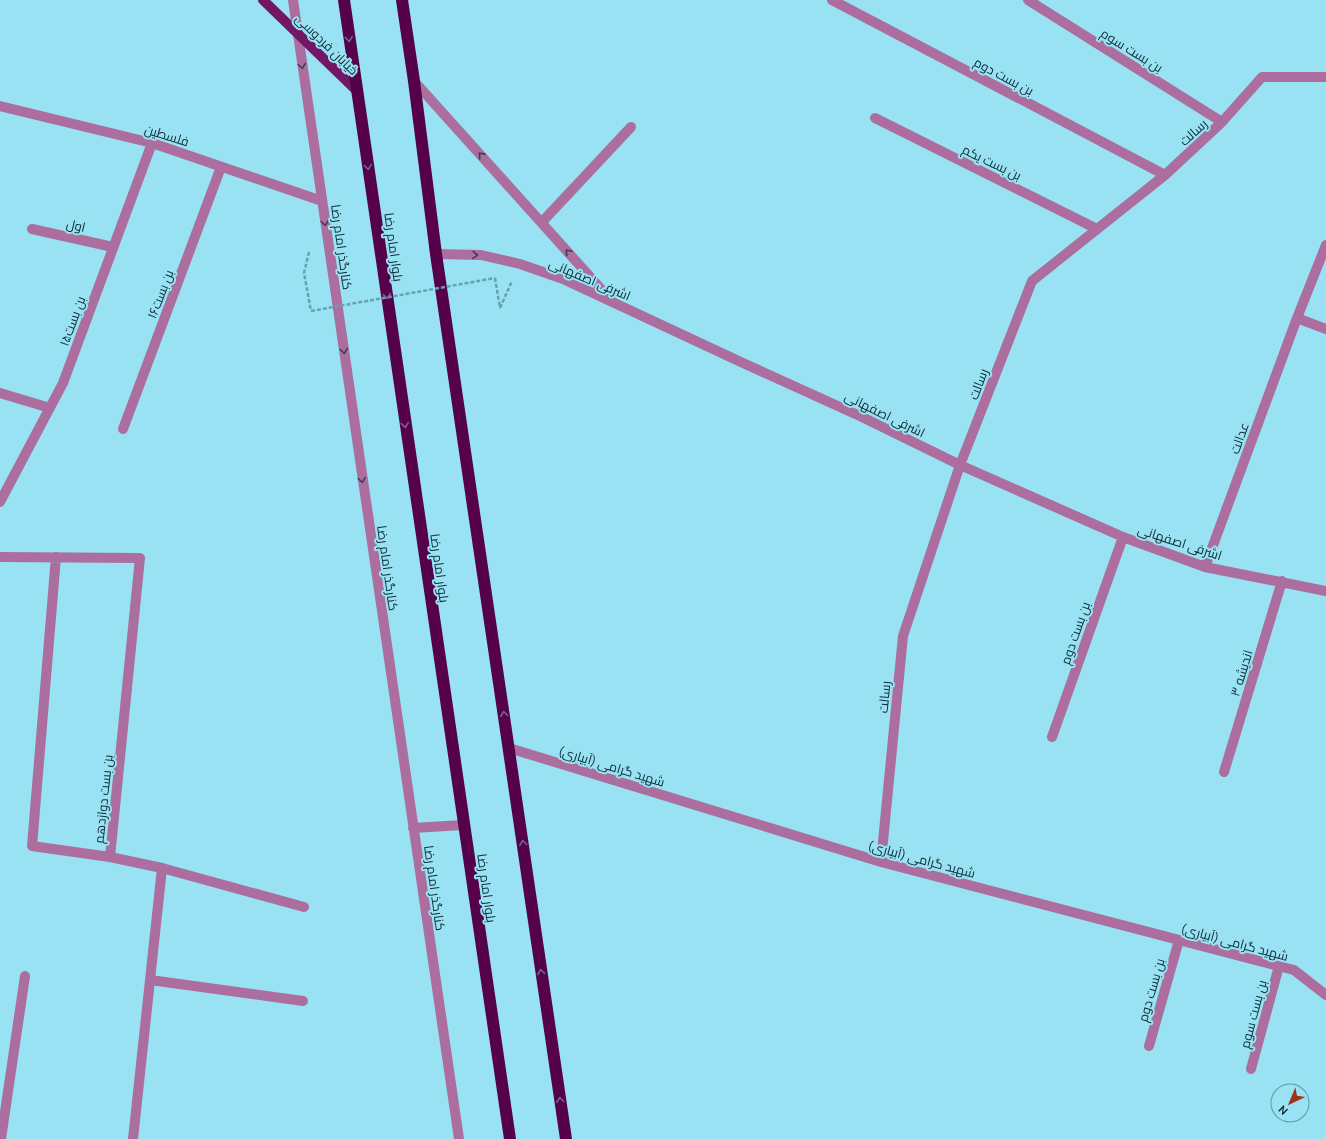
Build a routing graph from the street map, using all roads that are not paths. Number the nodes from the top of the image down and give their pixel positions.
1 (263, 0) edge
2 (293, 0) edge
3 (344, 0) edge
4 (402, 0) edge
5 (832, 0) edge
6 (1028, 0) edge
7 (298, 34) junction
8 (1326, 77) edge
9 (414, 81) junction
10 (357, 91) junction
11 (0, 106) edge
12 (875, 118) dead end
13 (1222, 122) junction
14 (631, 127) dead end
15 (152, 143) junction
16 (221, 167) junction
17 (1165, 175) junction
18 (322, 201) junction
19 (542, 222) junction
20 (32, 229) dead end
21 (1097, 229) junction
22 (1326, 245) edge
23 (113, 247) junction
24 (436, 254) junction
25 (612, 302) junction
26 (1297, 318) junction
27 (1326, 329) edge
28 (0, 393) edge
29 (50, 408) junction
30 (123, 429) dead end
31 (960, 465) junction
32 (0, 502) edge
33 (1123, 537) junction
34 (0, 557) edge
35 (56, 557) junction
36 (1205, 567) junction
37 (1282, 581) junction
38 (1326, 591) edge
39 (1052, 737) dead end
40 (509, 748) junction
41 (1224, 772) dead end
42 (463, 825) junction
43 (413, 828) junction
44 (110, 857) junction
45 (881, 862) junction
46 (162, 868) junction
47 (304, 907) dead end
48 (1179, 940) junction
49 (1279, 966) junction
50 (25, 976) dead end
51 (150, 980) junction
52 (1326, 995) edge
53 (303, 1001) dead end
54 (1149, 1046) dead end
55 (1251, 1069) dead end
56 (1, 1139) edge
57 (133, 1139) edge
58 (459, 1139) edge
59 (510, 1139) edge
60 (566, 1139) edge

1 - 7 main road, خیابان فردوسی
2 - 7 street, کنارگذر امام رضا
3 -> 10 highway, بلوار امام رضا
4 - 9 highway
5 - 17 street, بن بست دوم
6 - 13 street, بن بست سوم
7 - 10 main road, خیابان فردوسی
7 -> 18 street, کنارگذر امام رضا
8 - 13 street, رسالت
19 -> 9 street
9 - 24 highway
10 -> 42 highway, بلوار امام رضا
11 - 15 street, فلسطین
12 - 21 street, بن بست یکم
13 - 17 street, رسالت
14 - 19 street
15 - 16 street, فلسطین
15 - 23 street, بن بست۱۵
16 - 18 street, فلسطین
16 - 30 street, بن بست۱۶
17 - 21 street, رسالت
18 -> 43 street, کنارگذر امام رضا
25 -> 19 street
20 - 23 street, اول
21 - 31 street, رسالت
22 - 26 street, عدالت
23 - 29 street, بن بست۱۵
24 -> 25 street, اشرفی اصفهانی
40 -> 24 highway
25 - 31 street, اشرفی اصفهانی
26 - 27 street
26 - 36 street, عدالت
28 - 29 street
29 - 32 street, بن بست۱۵
31 - 33 street, اشرفی اصفهانی
31 - 45 street, رسالت
33 - 36 street, اشرفی اصفهانی
33 - 39 street, بن بست دوم
34 - 35 street, بن بست دوازدهم
35 - 44 street
35 - 44 street, بن بست دوازدهم
36 - 37 street, اشرفی اصفهانی
37 - 38 street, اشرفی اصفهانی
37 - 41 street, اندیشه ۳
40 - 45 street, شهید گرامی (آبیاری)
60 -> 40 highway
42 - 43 street
42 - 59 highway, بلوار امام رضا
43 - 58 street, کنارگذر امام رضا
44 - 46 street, بن بست دوازدهم
45 - 48 street, شهید گرامی (آبیاری)
46 - 47 street, بن بست دوازدهم
46 - 51 street
48 - 49 street, شهید گرامی (آبیاری)
48 - 54 street, بن بست دوم
49 - 52 street, شهید گرامی (آبیاری)
49 - 55 street, بن بست سوم
50 - 56 street
51 - 53 street
51 - 57 street

